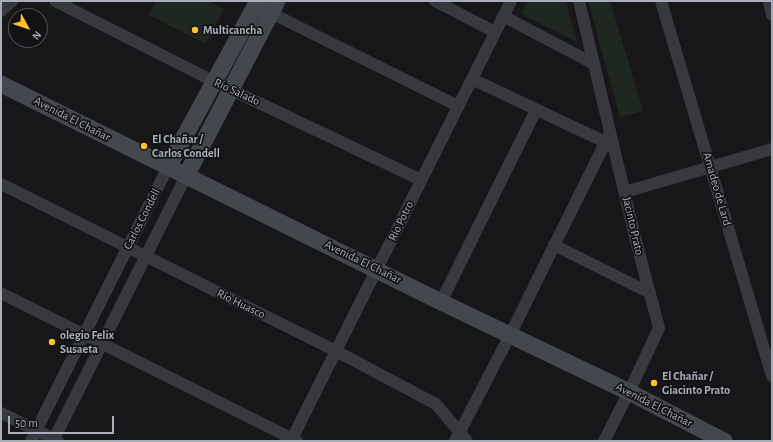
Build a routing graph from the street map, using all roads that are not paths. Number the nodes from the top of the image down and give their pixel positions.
1 (12, 1) edge
2 (55, 1) edge
3 (258, 1) edge
4 (435, 1) edge
5 (511, 1) edge
6 (579, 1) edge
7 (661, 1) edge
8 (769, 1) edge
9 (274, 7) edge
10 (1, 11) edge
11 (772, 15) edge
12 (503, 16) junction
13 (495, 32) junction
14 (594, 64) junction
15 (472, 79) junction
16 (215, 82) junction
17 (1, 84) edge
18 (232, 89) junction
19 (458, 106) junction
20 (536, 110) junction
21 (608, 138) junction
22 (772, 149) edge
23 (168, 167) junction
24 (710, 167) junction
25 (186, 176) junction
26 (421, 180) junction
27 (1, 184) edge
28 (625, 192) junction
29 (554, 245) junction
30 (127, 248) junction
31 (146, 257) junction
32 (377, 269) junction
33 (1, 293) edge
34 (650, 293) junction
35 (441, 302) junction
36 (84, 334) junction
37 (510, 335) junction
38 (102, 343) junction
39 (336, 351) junction
40 (772, 376) edge
41 (629, 392) junction
42 (1, 413) edge
43 (33, 436) edge
44 (460, 438) edge
45 (55, 440) edge
46 (293, 440) edge
47 (604, 441) edge
48 (724, 441) edge

1 - 10 street
2 - 16 street, Río Salado
3 - 16 street, Carlos Condell
4 - 13 street
5 - 12 street, Río Potro
6 - 14 street, Jacinto Prato
7 - 24 street, Amadeo de Lard
8 - 11 street
9 - 18 street, Carlos Condell
9 - 19 street
12 - 13 street, Río Potro
12 - 14 street
13 - 15 street, Río Potro
14 - 21 street, Jacinto Prato
15 - 19 street, Río Potro
15 - 20 street
16 - 18 street, Río Salado
16 - 23 street, Carlos Condell
17 - 23 street, Avenida El Chañar
18 - 25 street, Carlos Condell
18 - 26 street, Río Salado
19 - 26 street, Río Potro
20 - 21 street
20 - 35 street
21 - 28 street, Jacinto Prato
21 - 29 street
22 - 24 street
23 - 25 street, Avenida El Chañar
23 - 30 street, Carlos Condell
24 - 28 street
24 - 40 street, Amadeo de Lard
25 - 31 street, Carlos Condell
25 - 32 street, Avenida El Chañar
26 - 32 street, Río Potro
27 - 30 street, Río Huasco
28 - 34 street, Jacinto Prato
29 - 34 street
29 - 37 street
30 - 31 street, Río Huasco
30 - 36 street, Carlos Condell
31 - 38 street, Carlos Condell
31 - 39 street, Río Huasco
32 - 35 street, Avenida El Chañar
32 - 39 street, Río Potro
33 - 36 street
34 - 41 street, Jacinto Prato
35 - 37 street, Avenida El Chañar
36 - 38 street
36 - 43 street, Carlos Condell
37 - 41 street, Avenida El Chañar
37 - 44 street
38 - 45 street, Carlos Condell
38 - 46 street
39 - 44 street, Río Huasco
39 - 46 street, Río Potro
41 - 47 street, Jacinto Prato
41 - 48 street, Avenida El Chañar
42 - 43 street
43 - 45 street

